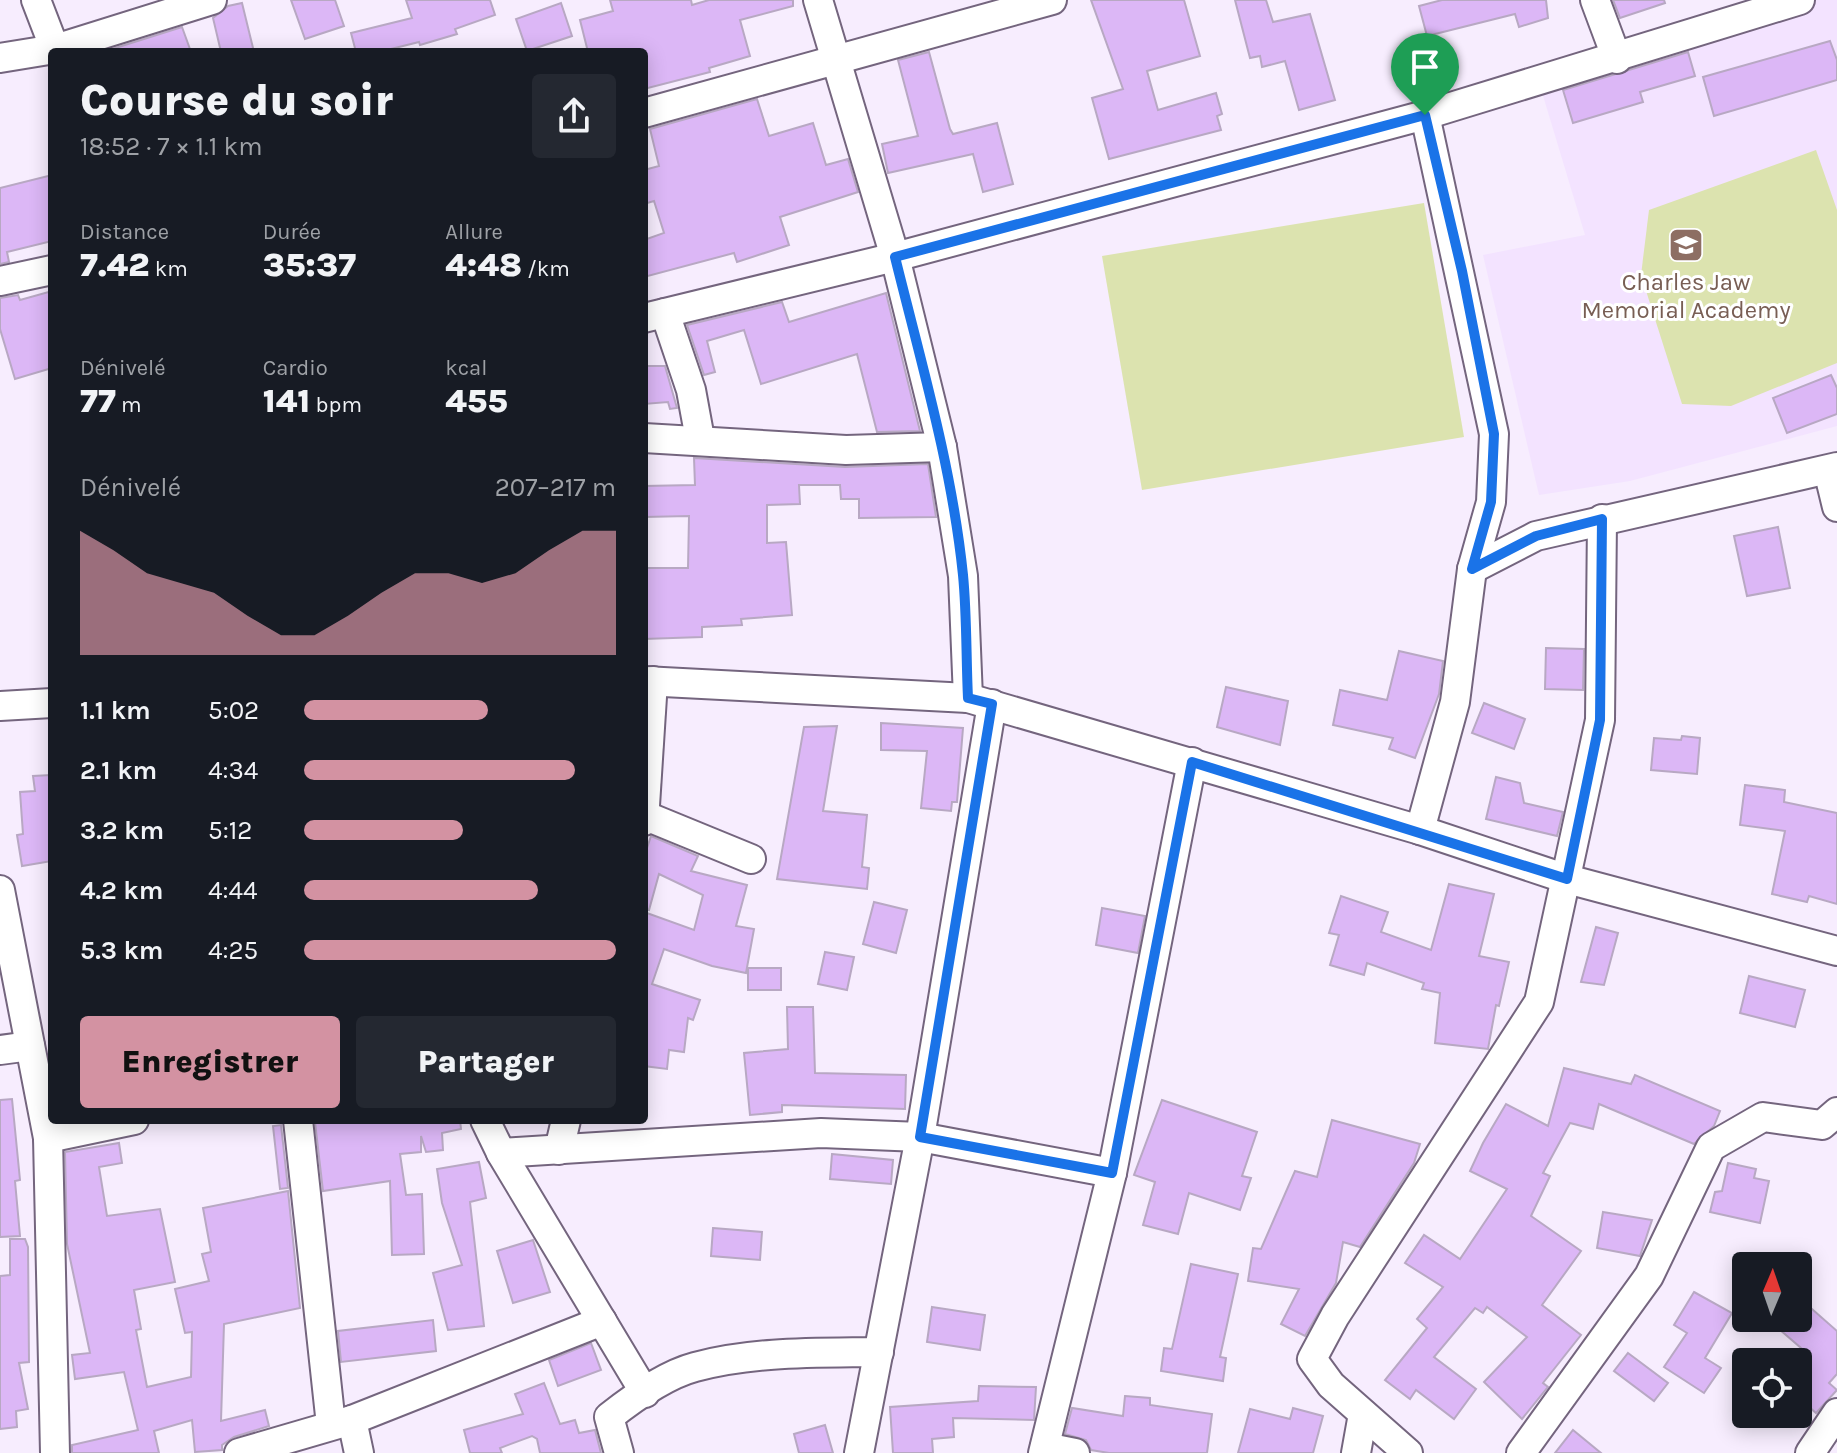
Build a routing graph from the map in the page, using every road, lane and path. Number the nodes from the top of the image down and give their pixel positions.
1 (36, 0) edge
2 (212, 0) edge
3 (818, 0) edge
4 (1052, 0) edge
5 (1595, 0) edge
6 (1800, 0) edge
7 (55, 48) edge
8 (62, 48) edge
9 (48, 51) edge
10 (0, 58) edge
11 (1617, 59) junction
12 (837, 61) junction
13 (648, 112) edge
14 (1425, 115) junction
15 (895, 257) junction
16 (48, 271) edge
17 (0, 281) edge
18 (655, 316) edge
19 (648, 438) edge
20 (700, 439) junction
21 (942, 447) junction
22 (1833, 468) edge
23 (1837, 507) edge
24 (1602, 519) junction
25 (1472, 569) junction
26 (648, 681) edge
27 (980, 701) junction
28 (48, 703) edge
29 (0, 706) edge
30 (1192, 762) junction
31 (648, 819) edge
32 (1420, 830) junction
33 (751, 859) dead end
34 (1567, 879) junction
35 (0, 890) edge
36 (1837, 951) edge
37 (30, 1046) junction
38 (0, 1050) edge
39 (1837, 1112) edge
40 (115, 1124) edge
41 (299, 1124) edge
42 (487, 1124) edge
43 (565, 1124) edge
44 (920, 1137) junction
45 (48, 1138) junction
46 (559, 1150) junction
47 (501, 1153) junction
48 (1112, 1173) junction
49 (602, 1321) junction
50 (879, 1352) junction
51 (645, 1393) junction
52 (1837, 1413) edge
53 (1363, 1414) junction
54 (342, 1422) junction
55 (1044, 1450) edge
56 (55, 1453) edge
57 (239, 1453) edge
58 (359, 1453) edge
59 (619, 1453) edge
60 (859, 1453) edge
61 (1075, 1453) edge
62 (1356, 1453) edge
63 (1408, 1453) edge
64 (1521, 1453) edge
65 (1810, 1453) edge

1 - 7 street
2 - 8 street
3 - 12 street
4 - 12 street
5 - 11 street
6 - 11 street
9 - 10 street
11 - 14 street
12 - 13 street
12 - 15 street
14 - 15 street
14 - 25 street
15 - 18 street
15 - 21 street
16 - 17 street
18 - 20 street
19 - 20 street
20 - 21 street
21 - 27 street
22 - 23 street
22 - 24 street
24 - 25 street
24 - 34 street
25 - 32 street
26 - 27 street
27 - 30 street
27 - 44 street
28 - 29 street
30 - 32 street
30 - 48 street
31 - 33 street
32 - 34 street
34 - 36 street
34 - 53 street
35 - 37 street
37 - 38 street
37 - 45 street
39 - 64 street
40 - 45 street
41 - 54 street
42 - 47 street
43 - 46 street
44 - 46 street
44 - 48 street
44 - 50 street
45 - 56 street
46 - 47 street
47 - 49 street
48 - 55 street
49 - 51 street
49 - 54 street
50 - 51 street
50 - 60 street
51 - 59 street
52 - 65 street
53 - 62 street
53 - 63 street
54 - 57 street
54 - 58 street
55 - 61 street

